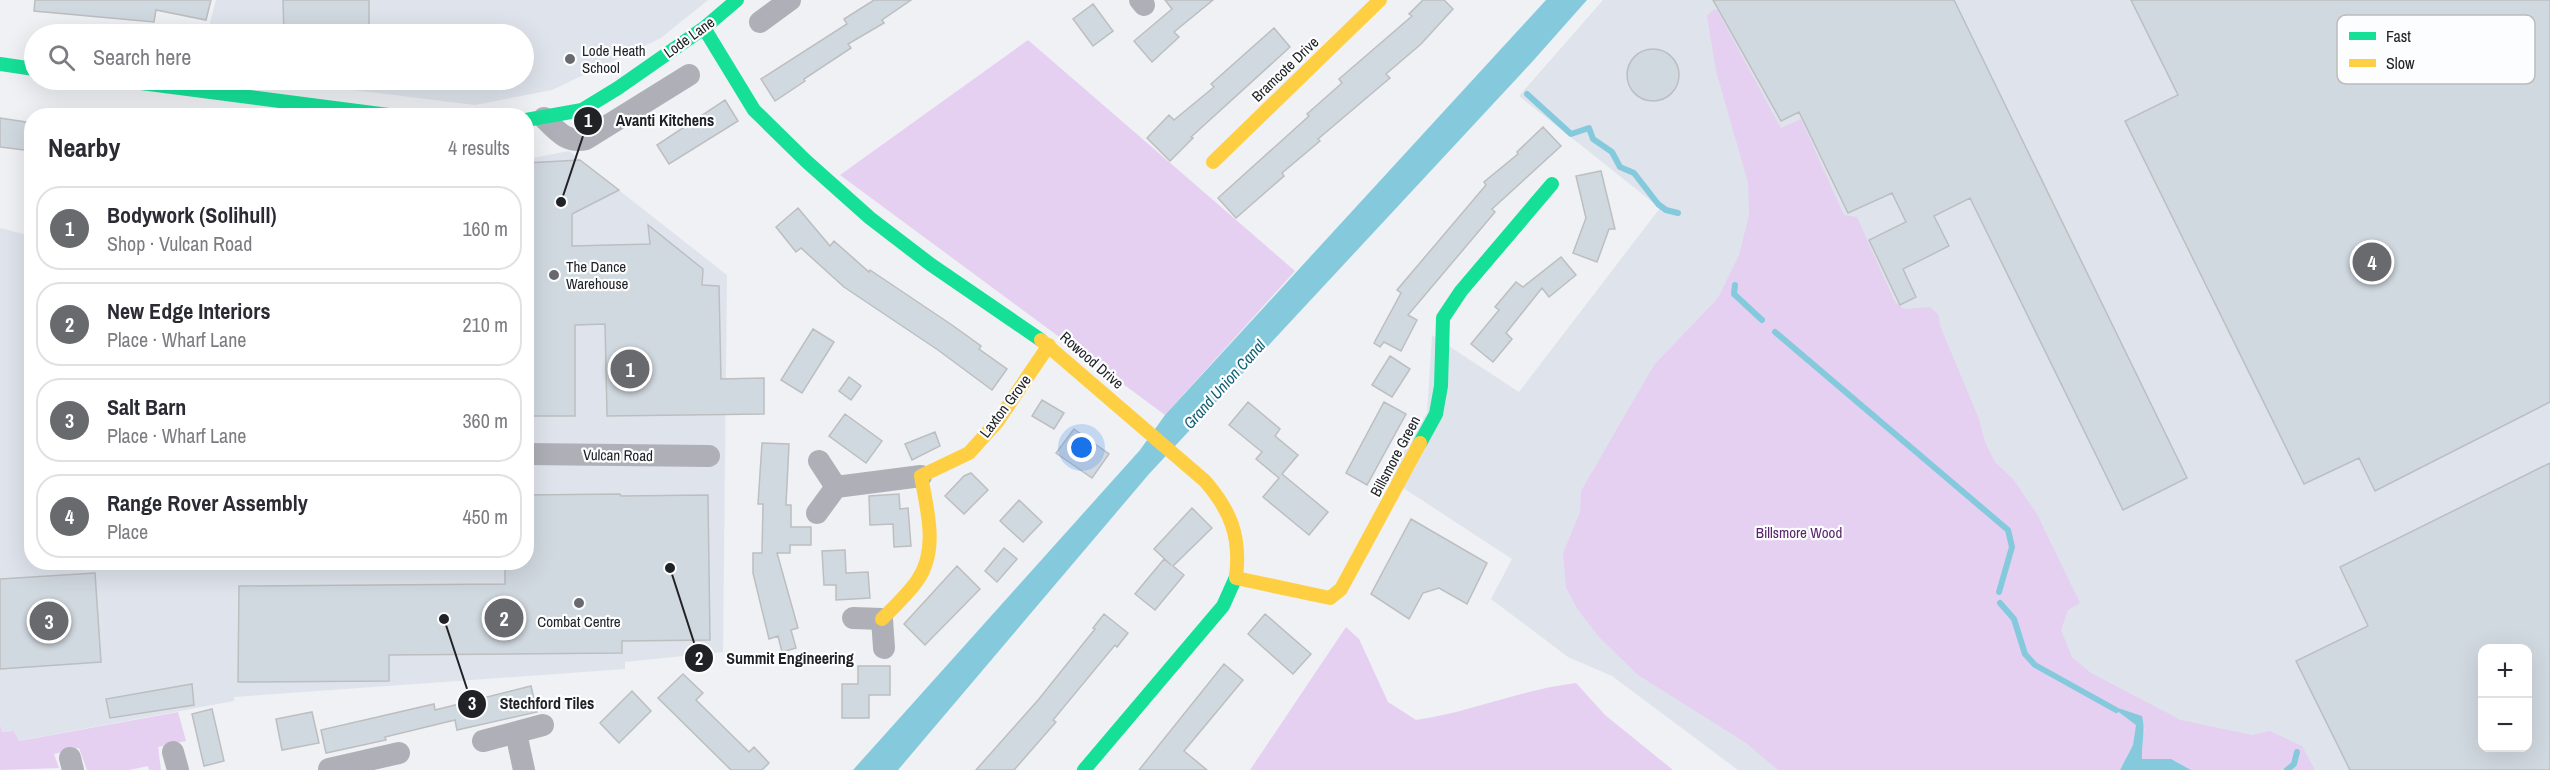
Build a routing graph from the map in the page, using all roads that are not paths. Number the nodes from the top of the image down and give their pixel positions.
1 (737, 0) edge
2 (790, 0) edge
3 (1380, 0) edge
4 (760, 22) dead end
5 (704, 27) junction
6 (0, 64) edge
7 (24, 68) edge
8 (689, 75) dead end
9 (195, 90) edge
10 (334, 108) edge
11 (535, 119) edge
12 (1213, 162) dead end
13 (1552, 184) dead end
14 (1049, 345) junction
15 (534, 454) edge
16 (709, 456) dead end
17 (819, 461) dead end
18 (921, 476) junction
19 (836, 487) junction
20 (817, 513) dead end
21 (1236, 578) junction
22 (854, 618) dead end
23 (882, 619) junction
24 (884, 648) dead end
25 (543, 725) dead end
26 (516, 733) junction
27 (483, 741) dead end
28 (399, 753) dead end
29 (367, 765) edge
30 (329, 769) edge
31 (524, 770) edge
32 (1084, 770) edge

1 - 5 street, Lode Lane
2 - 4 street
3 - 12 street, Bramcote Drive
5 - 11 street, Lode Lane
5 - 14 street, Rowood Drive
6 - 7 street
8 - 11 street, Lode Lane
9 - 10 street
13 - 21 street, Billsmore Green
14 - 18 street, Laxton Grove
14 - 21 street, Rowood Drive
15 - 16 street, Vulcan Road
17 - 19 street
18 - 19 street, Laxton Grove
18 - 23 street
19 - 20 street
21 - 32 street, Rowood Drive
22 - 23 street
23 - 24 street
25 - 26 street
26 - 27 street
26 - 31 street
28 - 29 street
29 - 30 street

